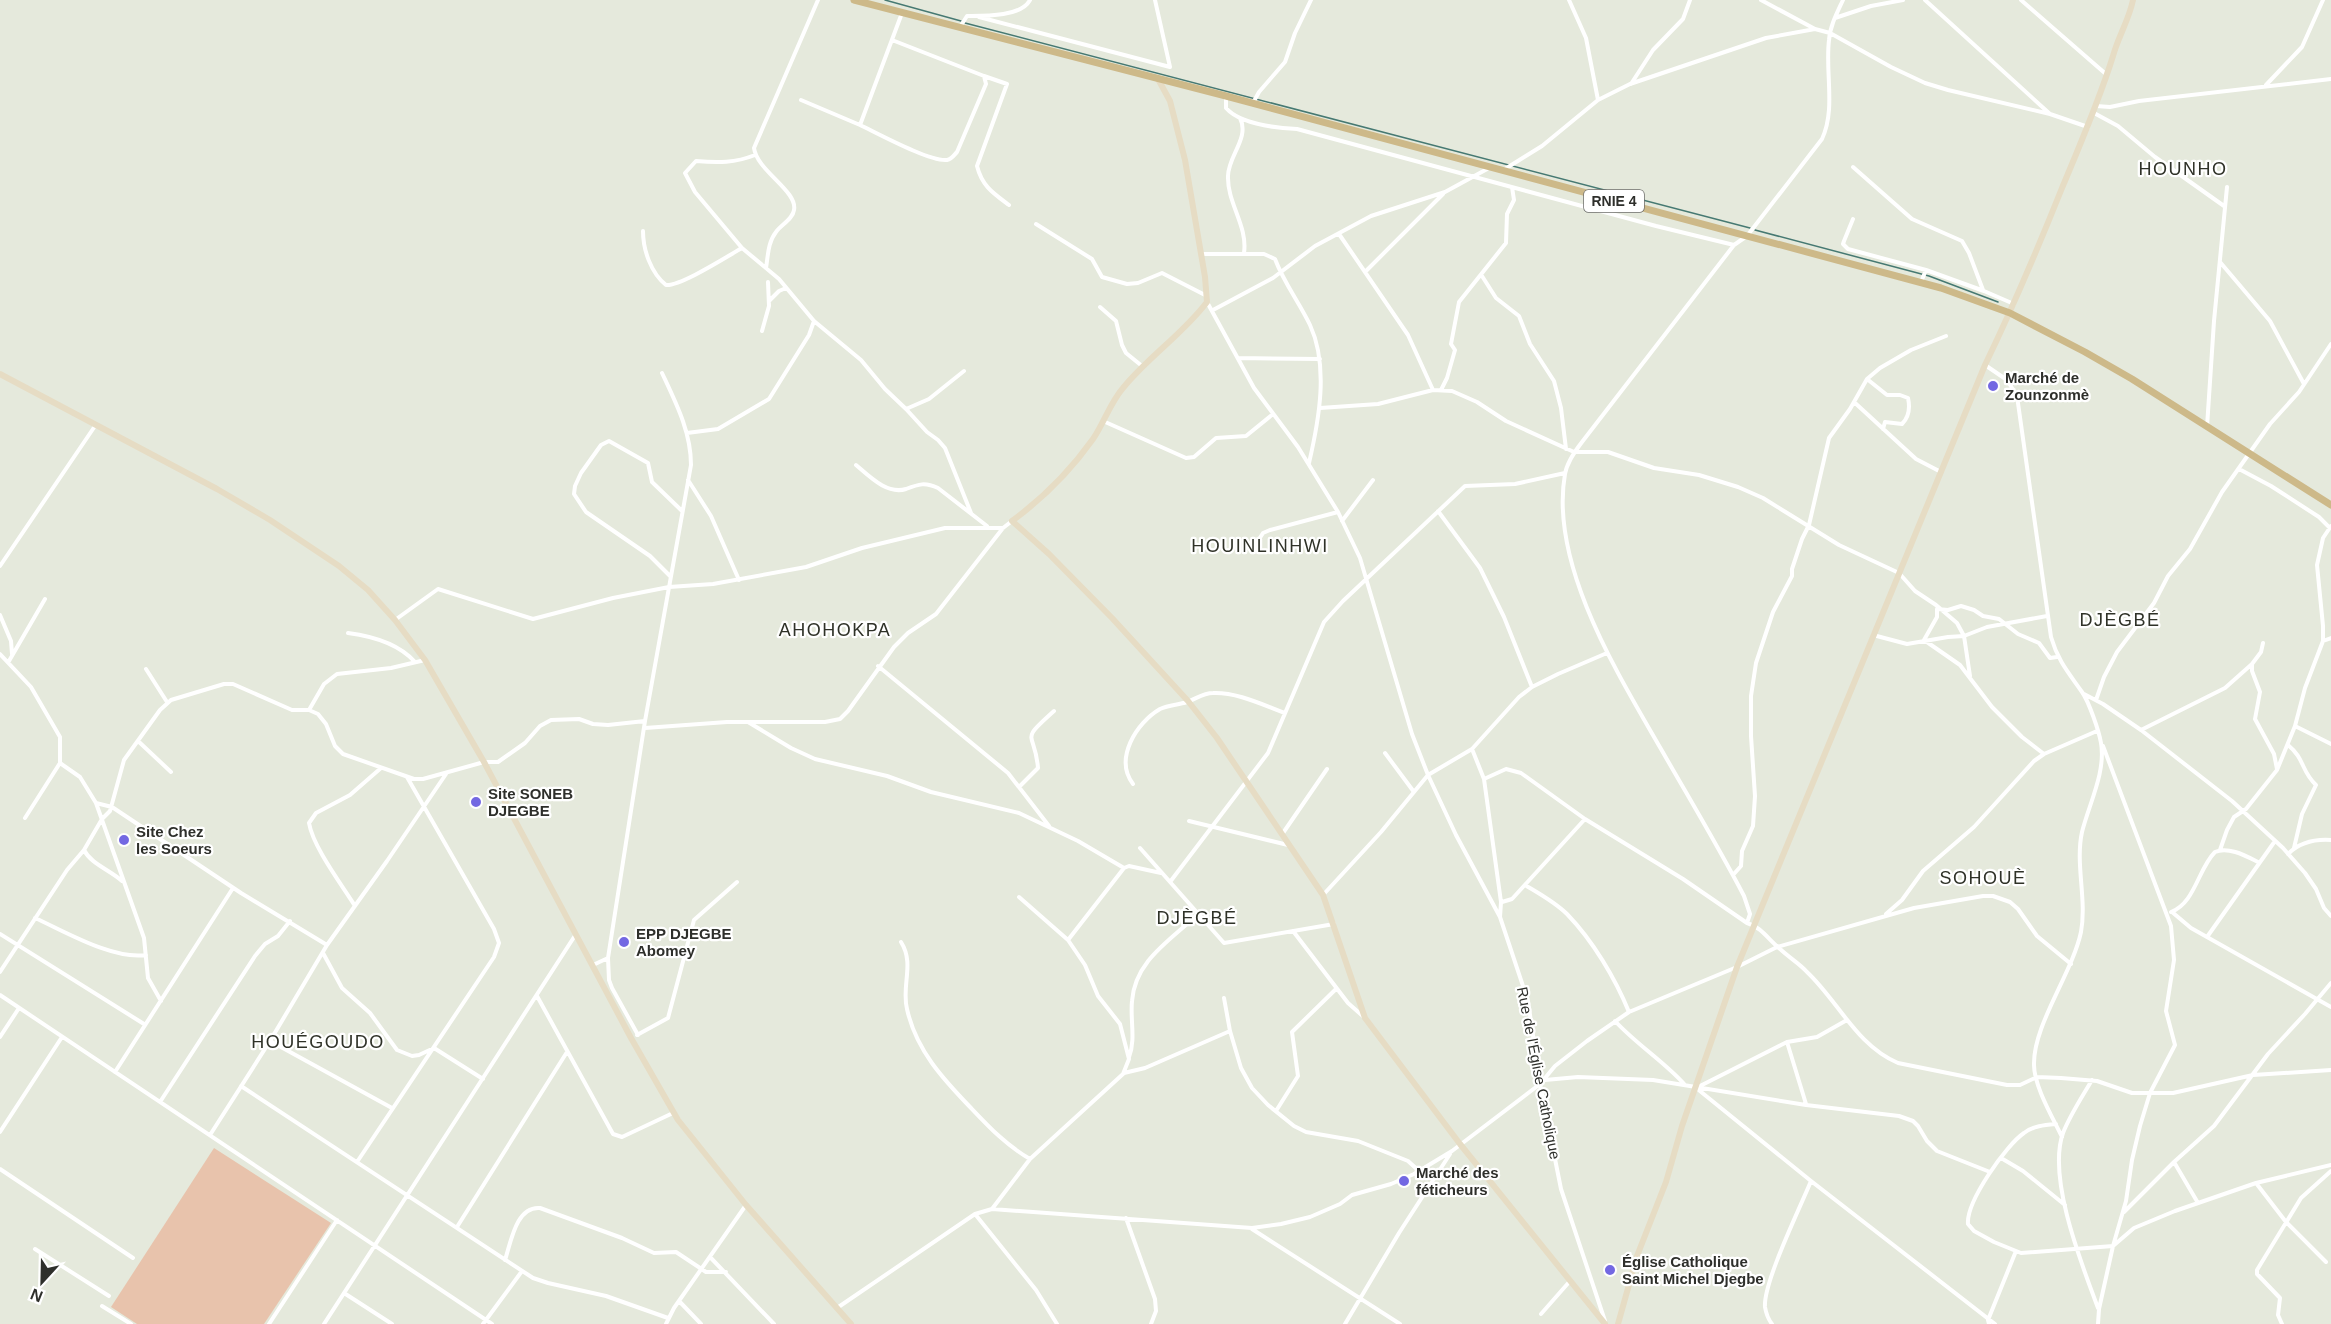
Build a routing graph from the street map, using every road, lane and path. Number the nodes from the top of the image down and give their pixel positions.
1 (818, 0) edge
2 (854, 0) edge
3 (1030, 0) edge
4 (1155, 0) edge
5 (1311, 0) edge
6 (1569, 0) edge
7 (1690, 0) edge
8 (1761, 0) edge
9 (1844, 0) edge
10 (1903, 0) edge
11 (1925, 0) edge
12 (2021, 0) edge
13 (2133, 0) edge
14 (2323, 0) edge
15 (902, 13) junction
16 (979, 17) junction
17 (1835, 18) junction
18 (960, 28) junction
19 (1815, 29) junction
20 (1830, 33) junction
21 (892, 40) junction
22 (984, 76) junction
23 (2108, 76) junction
24 (1158, 79) junction
25 (2331, 79) edge
26 (1630, 84) junction
27 (2266, 86) junction
28 (1226, 96) junction
29 (801, 100) dead end
30 (1255, 100) junction
31 (1598, 100) junction
32 (2095, 110) junction
33 (2050, 114) junction
34 (1240, 118) junction
35 (860, 125) junction
36 (2088, 127) junction
37 (755, 155) junction
38 (1853, 167) dead end
39 (1489, 168) junction
40 (1501, 171) junction
41 (1473, 176) junction
42 (1512, 187) junction
43 (2227, 187) dead end
44 (1445, 192) junction
45 (1009, 205) dead end
46 (2224, 206) junction
47 (1853, 219) dead end
48 (1036, 224) dead end
49 (643, 231) dead end
50 (1339, 234) junction
51 (1747, 236) junction
52 (1734, 245) junction
53 (742, 248) junction
54 (1244, 253) junction
55 (1201, 254) junction
56 (2219, 262) junction
57 (766, 268) junction
58 (1365, 272) junction
59 (1280, 273) junction
60 (1482, 276) junction
61 (1924, 276) junction
62 (768, 282) dead end
63 (786, 288) junction
64 (1984, 291) junction
65 (1205, 295) junction
66 (769, 302) junction
67 (1207, 303) junction
68 (2015, 304) junction
69 (1100, 307) dead end
70 (1213, 310) junction
71 (2010, 314) junction
72 (814, 321) junction
73 (762, 331) dead end
74 (1946, 336) dead end
75 (2331, 344) edge
76 (1238, 358) junction
77 (1320, 359) junction
78 (1985, 364) junction
79 (1142, 366) junction
80 (964, 371) dead end
81 (0, 374) edge
82 (662, 374) dead end
83 (1867, 379) junction
84 (2304, 384) junction
85 (1433, 390) junction
86 (1441, 390) junction
87 (1854, 402) junction
88 (1320, 408) junction
89 (906, 409) junction
90 (1273, 414) junction
91 (1103, 421) junction
92 (95, 426) junction
93 (2207, 428) junction
94 (1883, 429) junction
95 (687, 433) junction
96 (1566, 449) junction
97 (1574, 452) junction
98 (2249, 455) junction
99 (1308, 464) junction
100 (856, 465) dead end
101 (2239, 469) junction
102 (1565, 472) junction
103 (1941, 472) junction
104 (688, 480) junction
105 (1373, 480) dead end
106 (2331, 505) edge
107 (682, 511) junction
108 (1438, 511) junction
109 (1338, 512) junction
110 (972, 514) junction
111 (1012, 521) junction
112 (1342, 521) junction
113 (1809, 525) junction
114 (988, 527) junction
115 (2330, 527) edge
116 (1003, 528) junction
117 (1256, 544) dead end
118 (0, 566) edge
119 (1899, 573) junction
120 (671, 576) junction
121 (1368, 579) junction
122 (739, 580) junction
123 (669, 586) junction
124 (45, 599) dead end
125 (1941, 609) junction
126 (0, 615) edge
127 (1983, 616) junction
128 (2047, 616) junction
129 (395, 620) junction
130 (2006, 624) junction
131 (1987, 627) junction
132 (348, 633) dead end
133 (1873, 635) junction
134 (1964, 636) junction
135 (2331, 638) edge
136 (1924, 640) junction
137 (2323, 641) junction
138 (2263, 643) dead end
139 (1607, 653) junction
140 (0, 654) edge
141 (12, 655) junction
142 (2057, 657) junction
143 (425, 660) junction
144 (9, 661) junction
145 (415, 662) junction
146 (2252, 664) junction
147 (878, 666) junction
148 (146, 669) dead end
149 (1970, 676) junction
150 (1532, 687) junction
151 (2083, 694) junction
152 (2096, 700) junction
153 (167, 702) junction
154 (1188, 702) junction
155 (309, 710) junction
156 (1054, 711) dead end
157 (1285, 713) junction
158 (645, 721) junction
159 (748, 722) junction
160 (2295, 726) junction
161 (645, 728) junction
162 (2141, 730) junction
163 (2097, 731) junction
164 (138, 741) junction
165 (2101, 742) junction
166 (2331, 744) edge
167 (2288, 745) junction
168 (1472, 749) junction
169 (1385, 753) dead end
170 (2044, 754) junction
171 (484, 762) junction
172 (60, 763) junction
173 (381, 768) junction
174 (1327, 770) dead end
175 (2277, 770) junction
176 (171, 772) dead end
177 (447, 773) junction
178 (1428, 775) junction
179 (406, 777) junction
180 (1484, 779) junction
181 (1246, 783) junction
182 (1133, 784) dead end
183 (1019, 787) junction
184 (1414, 792) junction
185 (96, 803) junction
186 (112, 807) junction
187 (423, 808) junction
188 (2243, 812) junction
189 (26, 818) dead end
190 (102, 819) junction
191 (1585, 819) junction
192 (1189, 821) dead end
193 (1049, 827) junction
194 (1213, 827) junction
195 (1282, 833) junction
196 (2331, 840) edge
197 (2275, 841) junction
198 (1291, 846) junction
199 (1140, 848) dead end
200 (2294, 848) junction
201 (84, 850) junction
202 (2220, 850) junction
203 (2288, 854) junction
204 (2258, 862) junction
205 (1124, 868) junction
206 (1162, 873) junction
207 (1733, 875) junction
208 (123, 882) junction
209 (737, 882) dead end
210 (1170, 882) junction
211 (1525, 885) junction
212 (233, 888) junction
213 (1323, 895) junction
214 (1019, 897) dead end
215 (1501, 902) junction
216 (355, 906) junction
217 (2170, 913) junction
218 (1198, 914) junction
219 (1883, 916) junction
220 (2331, 916) edge
221 (1500, 917) junction
222 (35, 918) junction
223 (290, 921) junction
224 (1747, 922) junction
225 (1334, 924) junction
226 (1755, 925) junction
227 (1293, 931) junction
228 (0, 934) edge
229 (576, 934) junction
230 (2207, 937) junction
231 (1068, 940) junction
232 (901, 942) dead end
233 (17, 945) junction
234 (327, 945) junction
235 (1777, 947) junction
236 (323, 952) junction
237 (146, 955) junction
238 (608, 958) junction
239 (2071, 964) junction
240 (592, 965) junction
241 (1737, 967) junction
242 (0, 972) edge
243 (2331, 983) edge
244 (1336, 988) junction
245 (0, 995) edge
246 (537, 996) junction
247 (1224, 998) dead end
248 (2318, 1000) junction
249 (161, 1001) junction
250 (2331, 1007) edge
251 (19, 1008) junction
252 (1629, 1012) junction
253 (1365, 1018) junction
254 (1847, 1020) junction
255 (1615, 1021) junction
256 (144, 1024) junction
257 (1230, 1031) junction
258 (638, 1035) junction
259 (0, 1037) edge
260 (62, 1037) junction
261 (631, 1038) junction
262 (270, 1041) junction
263 (1787, 1042) junction
264 (434, 1048) junction
265 (567, 1052) junction
266 (1129, 1059) junction
267 (2331, 1070) edge
268 (114, 1072) junction
269 (1123, 1074) junction
270 (2253, 1075) junction
271 (2037, 1077) junction
272 (483, 1079) junction
273 (1544, 1080) junction
274 (2092, 1080) junction
275 (1540, 1084) junction
276 (241, 1086) junction
277 (1685, 1086) junction
278 (1698, 1087) junction
279 (2150, 1093) junction
280 (160, 1102) junction
281 (1806, 1105) junction
282 (392, 1108) junction
283 (1276, 1111) junction
284 (674, 1113) junction
285 (2056, 1124) junction
286 (0, 1132) edge
287 (210, 1135) junction
288 (2062, 1137) junction
289 (1460, 1144) junction
290 (1452, 1151) junction
291 (2001, 1158) junction
292 (1030, 1159) junction
293 (357, 1162) junction
294 (2174, 1162) junction
295 (2331, 1165) edge
296 (0, 1169) edge
297 (1419, 1171) junction
298 (2331, 1171) edge
299 (1990, 1172) junction
300 (1811, 1181) junction
301 (2256, 1183) junction
302 (408, 1195) junction
303 (2198, 1203) junction
304 (746, 1205) junction
305 (2066, 1206) junction
306 (992, 1209) junction
307 (2124, 1213) junction
308 (975, 1214) junction
309 (1126, 1218) junction
310 (337, 1220) junction
311 (2286, 1222) junction
312 (457, 1227) junction
313 (1252, 1228) junction
314 (375, 1246) junction
315 (2113, 1246) junction
316 (35, 1249) dead end
317 (2077, 1249) junction
318 (2016, 1251) junction
319 (710, 1257) junction
320 (133, 1258) dead end
321 (505, 1260) junction
322 (2326, 1262) dead end
323 (701, 1270) junction
324 (522, 1271) junction
325 (726, 1272) junction
326 (1570, 1281) junction
327 (344, 1293) junction
328 (109, 1296) dead end
329 (1360, 1299) junction
330 (679, 1301) junction
331 (102, 1306) dead end
332 (837, 1308) junction
333 (2098, 1309) junction
334 (1541, 1314) dead end
335 (668, 1318) junction
336 (484, 1322) edge
337 (1989, 1322) edge
338 (131, 1324) edge
339 (269, 1324) edge
340 (324, 1324) edge
341 (392, 1324) edge
342 (492, 1324) edge
343 (666, 1324) edge
344 (701, 1324) edge
345 (774, 1324) edge
346 (851, 1324) edge
347 (1058, 1324) edge
348 (1151, 1324) edge
349 (1345, 1324) edge
350 (1400, 1324) edge
351 (1606, 1324) edge
352 (1618, 1324) edge
353 (1772, 1324) edge
354 (1995, 1324) edge
355 (2098, 1324) edge
356 (2282, 1324) edge

1 - 37 street
2 - 15 main road, RNIE 4
3 - 16 street
4 - 16 street
5 - 30 street
6 - 31 street
7 - 26 street
8 - 19 street
9 - 17 street
10 - 17 street
11 - 33 street
12 - 23 street
13 - 23 street
14 - 27 street
15 - 18 main road, RNIE 4
15 - 21 street
16 - 18 street
17 - 20 street
18 - 24 main road, RNIE 4
19 - 20 street
19 - 26 street
20 - 33 street
20 - 51 street
21 - 22 street
21 - 35 street
22 - 35 street
22 - 45 street
23 - 32 street
24 - 28 main road, RNIE 4
24 - 55 street
25 - 27 street
26 - 31 street
27 - 32 street
28 - 30 main road, RNIE 4
28 - 34 street
29 - 35 street
30 - 39 main road, RNIE 4
31 - 40 street
32 - 36 street
32 - 46 street
33 - 36 street
34 - 41 street
34 - 54 street
36 - 68 street
37 - 53 street
37 - 57 street
38 - 64 street
39 - 40 main road, RNIE 4
39 - 41 street
40 - 51 main road, RNIE 4
41 - 42 street
41 - 44 street
42 - 52 street
42 - 60 street
43 - 46 street
44 - 50 street
44 - 58 street
46 - 56 street
47 - 61 street
48 - 65 street
49 - 53 street
50 - 58 street
50 - 59 street
51 - 52 street
51 - 61 main road, RNIE 4
52 - 97 street
53 - 57 street
54 - 55 street
54 - 59 street
55 - 65 street
56 - 84 street
56 - 93 street
57 - 63 street
58 - 85 street
59 - 70 street
59 - 77 street
60 - 86 street
60 - 96 street
61 - 64 street
61 - 71 main road, RNIE 4
62 - 66 street
63 - 66 street
63 - 72 street
64 - 68 street
65 - 67 street
66 - 73 street
67 - 70 street
67 - 79 street
68 - 71 street
69 - 79 street
70 - 76 street
71 - 78 street
71 - 93 main road, RNIE 4
72 - 89 street
72 - 95 street
74 - 83 street
75 - 84 street
76 - 77 street
76 - 90 street
77 - 88 street
78 - 103 street
78 - 128 street
79 - 91 street
80 - 89 street
81 - 92 street
82 - 95 street
83 - 87 street
83 - 94 street
84 - 98 street
85 - 86 street
85 - 88 street
86 - 96 street
87 - 94 street
87 - 113 street
88 - 99 street
89 - 110 street
90 - 91 street
90 - 99 street
91 - 111 street
92 - 118 street
92 - 129 street
93 - 98 main road, RNIE 4
94 - 103 street
95 - 104 street
96 - 97 street
97 - 102 street
97 - 113 street
98 - 101 street
98 - 106 main road, RNIE 4
99 - 109 street
100 - 110 street
101 - 115 street
101 - 152 street
102 - 108 street
102 - 139 street
103 - 119 street
104 - 107 street
104 - 122 street
105 - 112 street
107 - 120 street
107 - 120 street
108 - 121 street
108 - 150 street
109 - 112 street
109 - 117 street
110 - 114 street
111 - 116 street
111 - 154 street
112 - 121 street
113 - 119 street
113 - 207 street
114 - 116 street
114 - 122 street
115 - 137 street
116 - 147 street
119 - 125 street
119 - 133 street
120 - 123 street
121 - 157 street
121 - 178 street
122 - 123 street
123 - 129 street
123 - 158 street
124 - 141 street
125 - 127 street
125 - 134 street
125 - 136 street
126 - 141 street
127 - 130 street
127 - 131 street
128 - 130 street
128 - 142 street
129 - 143 street
130 - 131 street
130 - 142 street
131 - 134 street
132 - 145 street
133 - 136 street
133 - 226 street
134 - 136 street
134 - 149 street
135 - 137 street
136 - 149 street
137 - 160 street
138 - 146 street
139 - 150 street
139 - 207 street
140 - 144 street
141 - 144 street
142 - 151 street
143 - 145 street
143 - 171 street
144 - 172 street
145 - 155 street
146 - 162 street
146 - 175 street
147 - 159 street
147 - 183 street
148 - 153 street
149 - 170 street
150 - 168 street
151 - 152 street
151 - 163 street
152 - 162 street
153 - 155 street
153 - 164 street
154 - 157 street
154 - 181 street
154 - 182 street
155 - 173 street
156 - 183 street
157 - 181 street
158 - 161 street
158 - 171 street
159 - 161 street
159 - 193 street
160 - 166 street
160 - 167 street
161 - 238 street
162 - 188 street
163 - 165 street
163 - 170 street
164 - 176 street
164 - 186 street
165 - 217 street
165 - 239 street
167 - 175 street
167 - 200 street
168 - 178 street
168 - 180 street, Rue de l'Église Catholique
169 - 184 street
170 - 219 street
171 - 177 street
171 - 229 street
172 - 185 street
172 - 189 street
173 - 179 street
173 - 216 street
174 - 195 street
175 - 188 street
177 - 179 street
177 - 187 street
178 - 184 street
178 - 221 street
179 - 187 street
180 - 191 street
180 - 215 street, Rue de l'Église Catholique
181 - 194 street
181 - 195 street
183 - 193 street
184 - 213 street
185 - 186 street
185 - 190 street
186 - 190 street
186 - 212 street
187 - 216 street
187 - 264 street
188 - 197 street
188 - 202 street
190 - 201 street
190 - 208 street
191 - 211 street
191 - 224 street
192 - 194 street
193 - 205 street
194 - 198 street
194 - 210 street
195 - 198 street
196 - 200 street
197 - 203 street
197 - 204 street
198 - 213 street
199 - 206 street
200 - 203 street
201 - 208 street
201 - 222 street
202 - 204 street
202 - 217 street
203 - 220 street
204 - 230 street
205 - 206 street
205 - 231 street
206 - 210 street
207 - 224 street
208 - 237 street
209 - 258 street
210 - 218 street
211 - 215 street
211 - 252 street
212 - 223 street
212 - 249 street
213 - 225 street
214 - 231 street
215 - 221 street, Rue de l'Église Catholique
216 - 234 street
217 - 230 street
217 - 279 street
218 - 227 street
218 - 266 street
219 - 235 street
219 - 239 street
221 - 275 street, Rue de l'Église Catholique
222 - 233 street
222 - 237 street
223 - 234 street
223 - 280 street
224 - 226 street
225 - 227 street
225 - 253 street
226 - 235 street
226 - 241 street
227 - 244 street
228 - 233 street
229 - 240 street
229 - 246 street
230 - 248 street
231 - 266 street
232 - 292 street
233 - 242 street
233 - 256 street
234 - 236 street
235 - 241 street
235 - 254 street
236 - 262 street
236 - 264 street
237 - 249 street
238 - 240 street
238 - 258 street
239 - 271 street
240 - 261 street
241 - 252 street
241 - 278 street
243 - 248 street
244 - 253 street
244 - 283 street
245 - 251 street
246 - 265 street
246 - 272 street
247 - 257 street
248 - 250 street
248 - 270 street
249 - 256 street
251 - 259 street
251 - 260 street
252 - 255 street
253 - 289 street
254 - 263 street
254 - 271 street
255 - 273 street
255 - 277 street
256 - 268 street
257 - 269 street
257 - 283 street
258 - 261 street
260 - 268 street
260 - 286 street
261 - 284 street
262 - 276 street
262 - 282 street
263 - 278 street
263 - 281 street
264 - 272 street
264 - 282 street
265 - 284 street
265 - 312 street
266 - 269 street
267 - 270 street
268 - 280 street
269 - 292 street
270 - 279 street
270 - 294 street
271 - 274 street
271 - 285 street
272 - 302 street
273 - 275 street
273 - 277 street
274 - 279 street
274 - 288 street
275 - 289 street
275 - 351 street, Rue de l'Église Catholique
276 - 287 street
276 - 293 street
277 - 278 street
278 - 281 street
278 - 300 street
278 - 352 street
279 - 307 street
280 - 287 street
281 - 299 street
282 - 293 street
283 - 297 street
284 - 304 street
285 - 288 street
285 - 291 street
287 - 310 street
288 - 305 street
289 - 290 street
289 - 326 street
290 - 297 street
290 - 329 street
291 - 299 street
291 - 305 street
292 - 306 street
293 - 302 street
294 - 303 street
294 - 307 street
295 - 301 street
296 - 320 street
297 - 313 street
298 - 311 street
299 - 318 street
300 - 337 street
300 - 353 street
301 - 303 street
301 - 311 street
302 - 312 street
302 - 314 street
303 - 315 street
304 - 319 street
304 - 332 street
305 - 317 street
306 - 308 street
306 - 309 street
307 - 315 street
308 - 332 street
308 - 347 street
309 - 313 street
309 - 348 street
310 - 314 street
310 - 339 street
311 - 322 street
311 - 356 street
312 - 321 street
313 - 329 street
314 - 327 street
314 - 336 street
315 - 317 street
315 - 333 street
316 - 328 street
317 - 318 street
317 - 333 street
318 - 337 street
319 - 323 street
319 - 325 street
321 - 323 street
321 - 324 street
323 - 325 street
323 - 330 street
324 - 335 street
324 - 336 street
325 - 345 street
326 - 334 street
326 - 351 street
327 - 340 street
327 - 341 street
329 - 349 street
329 - 350 street
330 - 335 street
330 - 344 street
331 - 338 street
332 - 346 street
333 - 355 street
335 - 343 street
336 - 342 street
337 - 354 street

